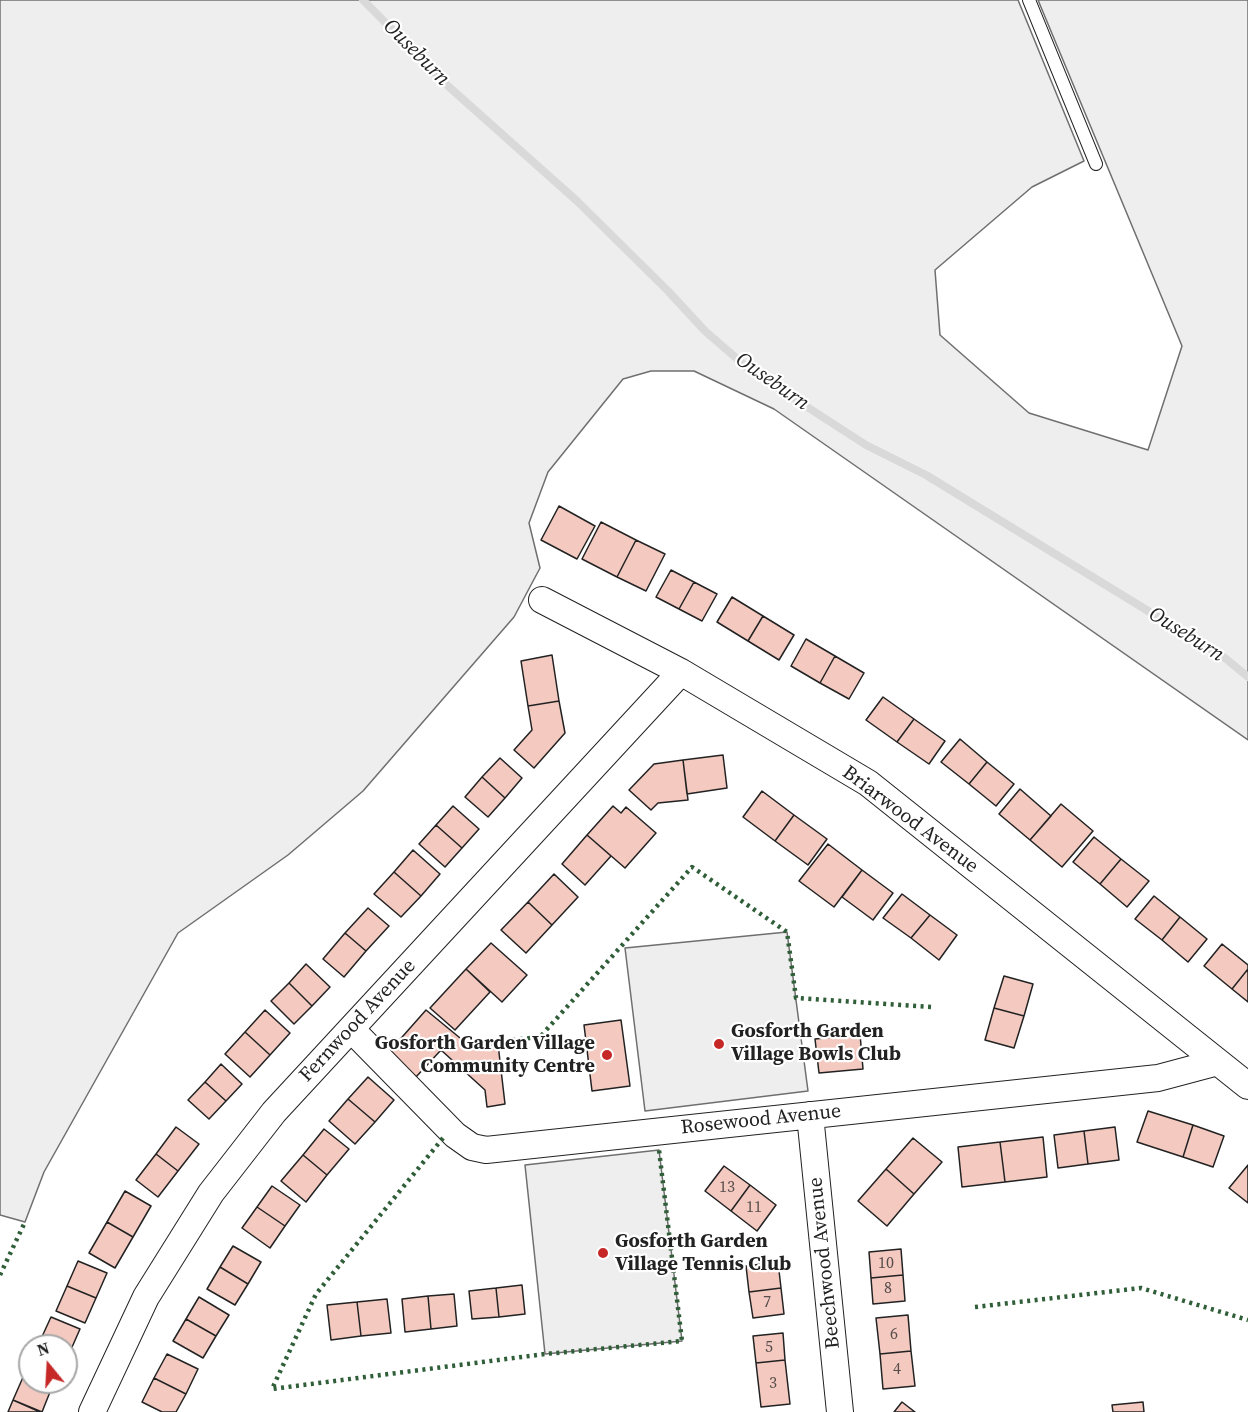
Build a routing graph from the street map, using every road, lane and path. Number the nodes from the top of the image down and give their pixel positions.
1 (1029, 0) edge
2 (1096, 164) dead end
3 (542, 600) dead end
4 (681, 672) junction
5 (351, 1029) junction
6 (1218, 1062) junction
7 (1248, 1086) edge
8 (810, 1115) junction
9 (92, 1412) edge
10 (840, 1412) edge

1 - 2 lane
3 - 4 street, Briarwood Avenue
4 - 5 street, Fernwood Avenue
4 - 6 street, Briarwood Avenue
5 - 8 street, Rosewood Avenue
5 - 9 street, Fernwood Avenue
6 - 7 street, Briarwood Avenue
6 - 8 street, Rosewood Avenue
8 - 10 street, Beechwood Avenue

